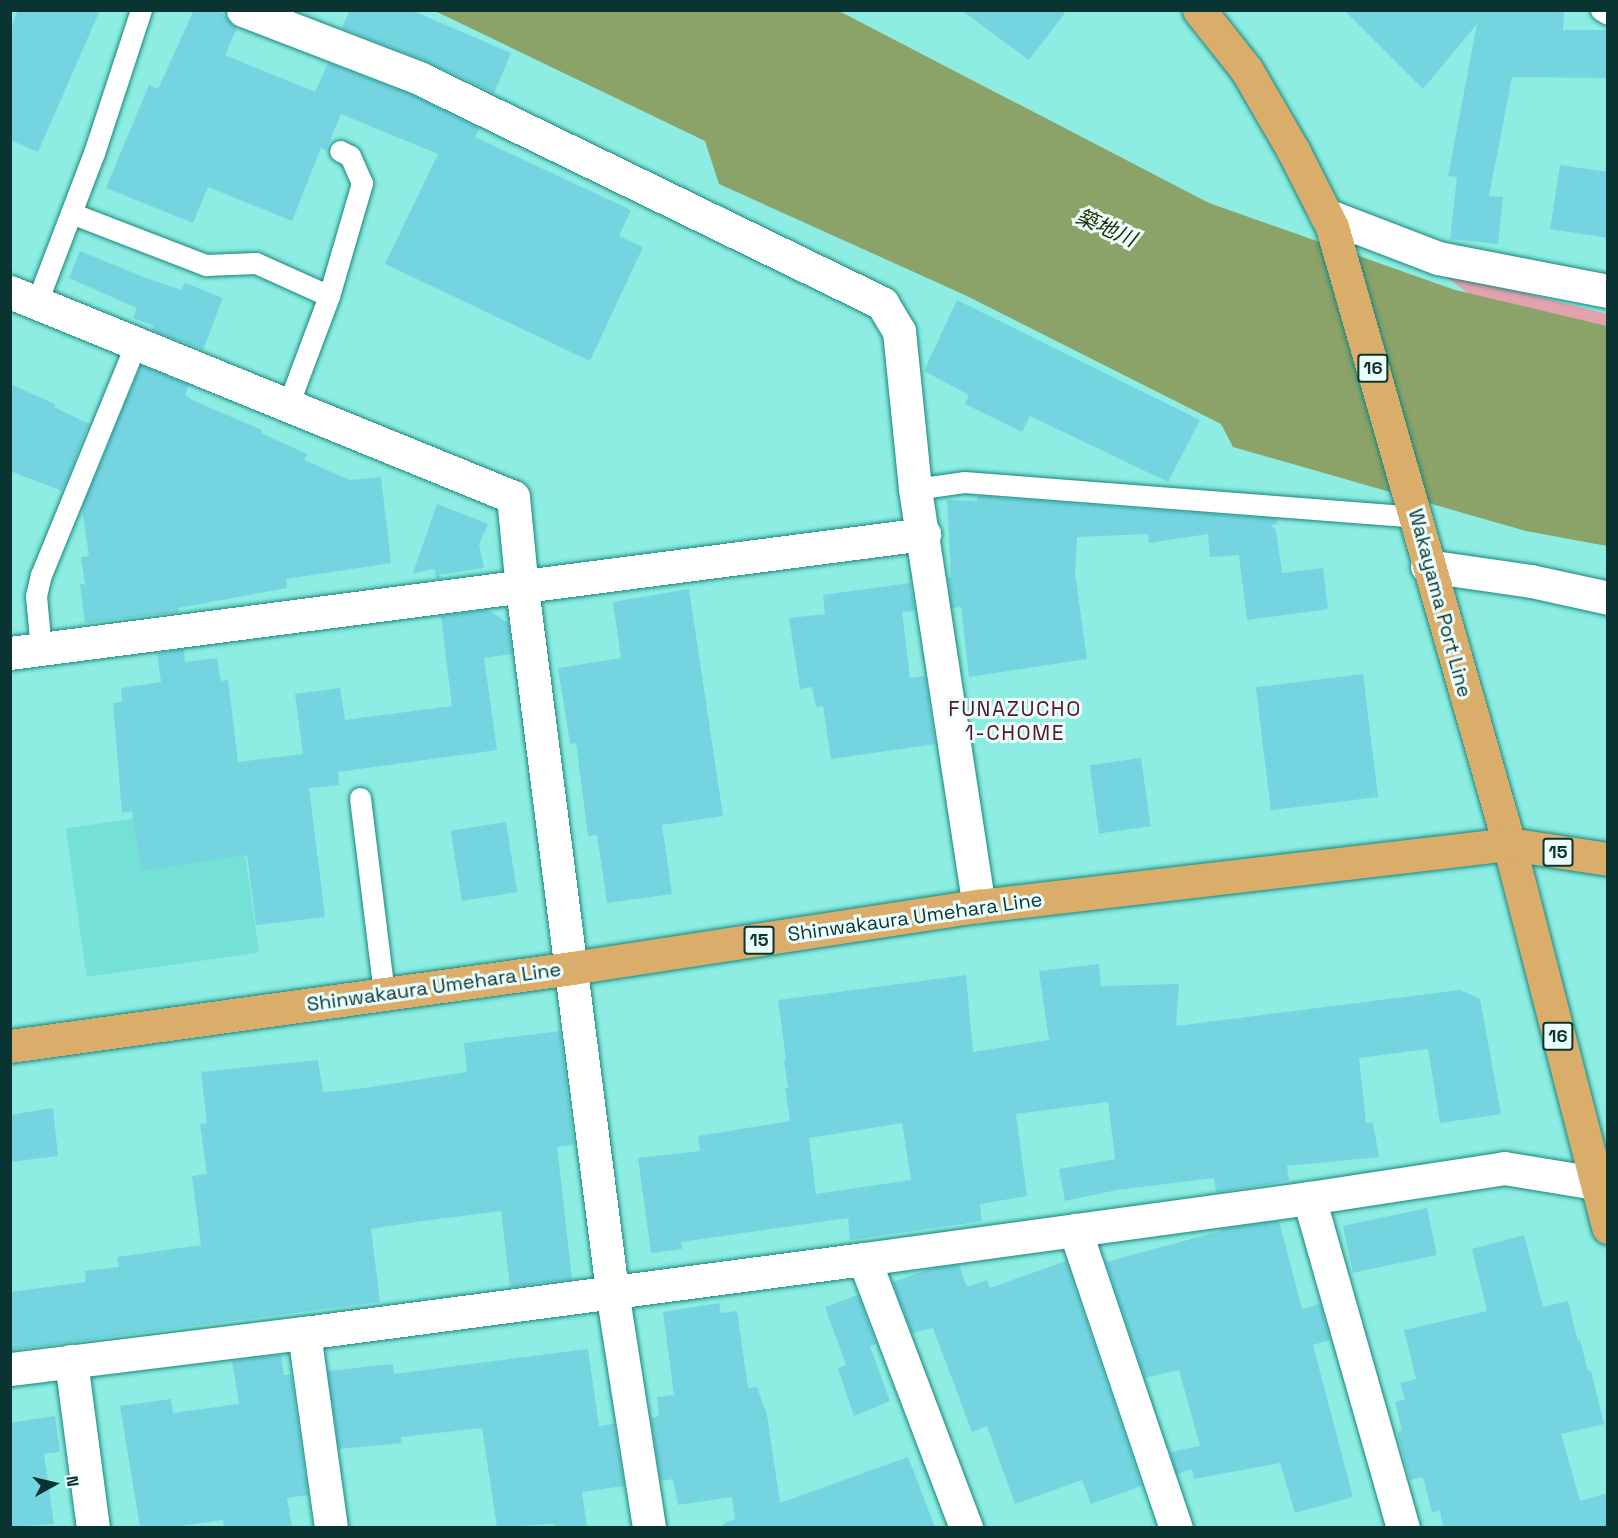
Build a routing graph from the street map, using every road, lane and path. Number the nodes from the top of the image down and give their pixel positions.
1 (141, 10) edge
2 (243, 10) edge
3 (1199, 10) edge
4 (1601, 10) edge
5 (1608, 14) edge
6 (340, 151) dead end
7 (71, 213) junction
8 (1329, 221) junction
9 (1608, 291) edge
10 (329, 296) junction
11 (24, 297) edge
12 (136, 344) junction
13 (288, 405) junction
14 (915, 489) junction
15 (1415, 513) junction
16 (924, 534) junction
17 (1427, 566) junction
18 (522, 588) junction
19 (1608, 598) edge
20 (26, 651) edge
21 (360, 798) dead end
22 (1509, 844) junction
23 (1608, 859) edge
24 (980, 906) junction
25 (572, 968) junction
26 (384, 994) junction
27 (10, 1046) edge
28 (1601, 1184) edge
29 (1309, 1198) junction
30 (1608, 1227) edge
31 (1075, 1230) junction
32 (864, 1258) junction
33 (612, 1291) junction
34 (304, 1333) junction
35 (71, 1361) junction
36 (10, 1369) edge
37 (93, 1527) edge
38 (331, 1527) edge
39 (649, 1527) edge
40 (966, 1527) edge
41 (1176, 1527) edge
42 (1403, 1527) edge

1 - 7 lane
2 - 14 street
3 - 8 main road, Wakayama Port Line / 16
4 - 5 lane
6 - 10 lane
7 - 10 lane
7 - 11 lane
8 - 9 street
8 - 15 main road, Wakayama Port Line / 16
10 - 13 lane
11 - 12 street
12 - 13 street
12 - 20 lane
13 - 18 street
14 - 15 lane
14 - 16 street
15 - 17 main road, Wakayama Port Line / 16
16 - 18 street
16 - 24 street
17 - 19 street
17 - 22 main road, Wakayama Port Line / 16
18 - 20 street
18 - 25 street
21 - 26 lane
22 - 23 main road, Shinwakaura Umehara Line / 15
22 - 24 main road, Shinwakaura Umehara Line / 15
22 - 28 main road, Wakayama Port Line / 16
24 - 25 main road, Shinwakaura Umehara Line / 15
25 - 26 main road, Shinwakaura Umehara Line / 15
25 - 33 street
26 - 27 main road, Shinwakaura Umehara Line / 15
28 - 29 street
28 - 30 main road, Wakayama Port Line / 16
29 - 31 street
29 - 42 street
31 - 32 street
31 - 41 street
32 - 33 street
32 - 40 street
33 - 34 street
33 - 39 street
34 - 35 street
34 - 38 street
35 - 36 street
35 - 37 street

